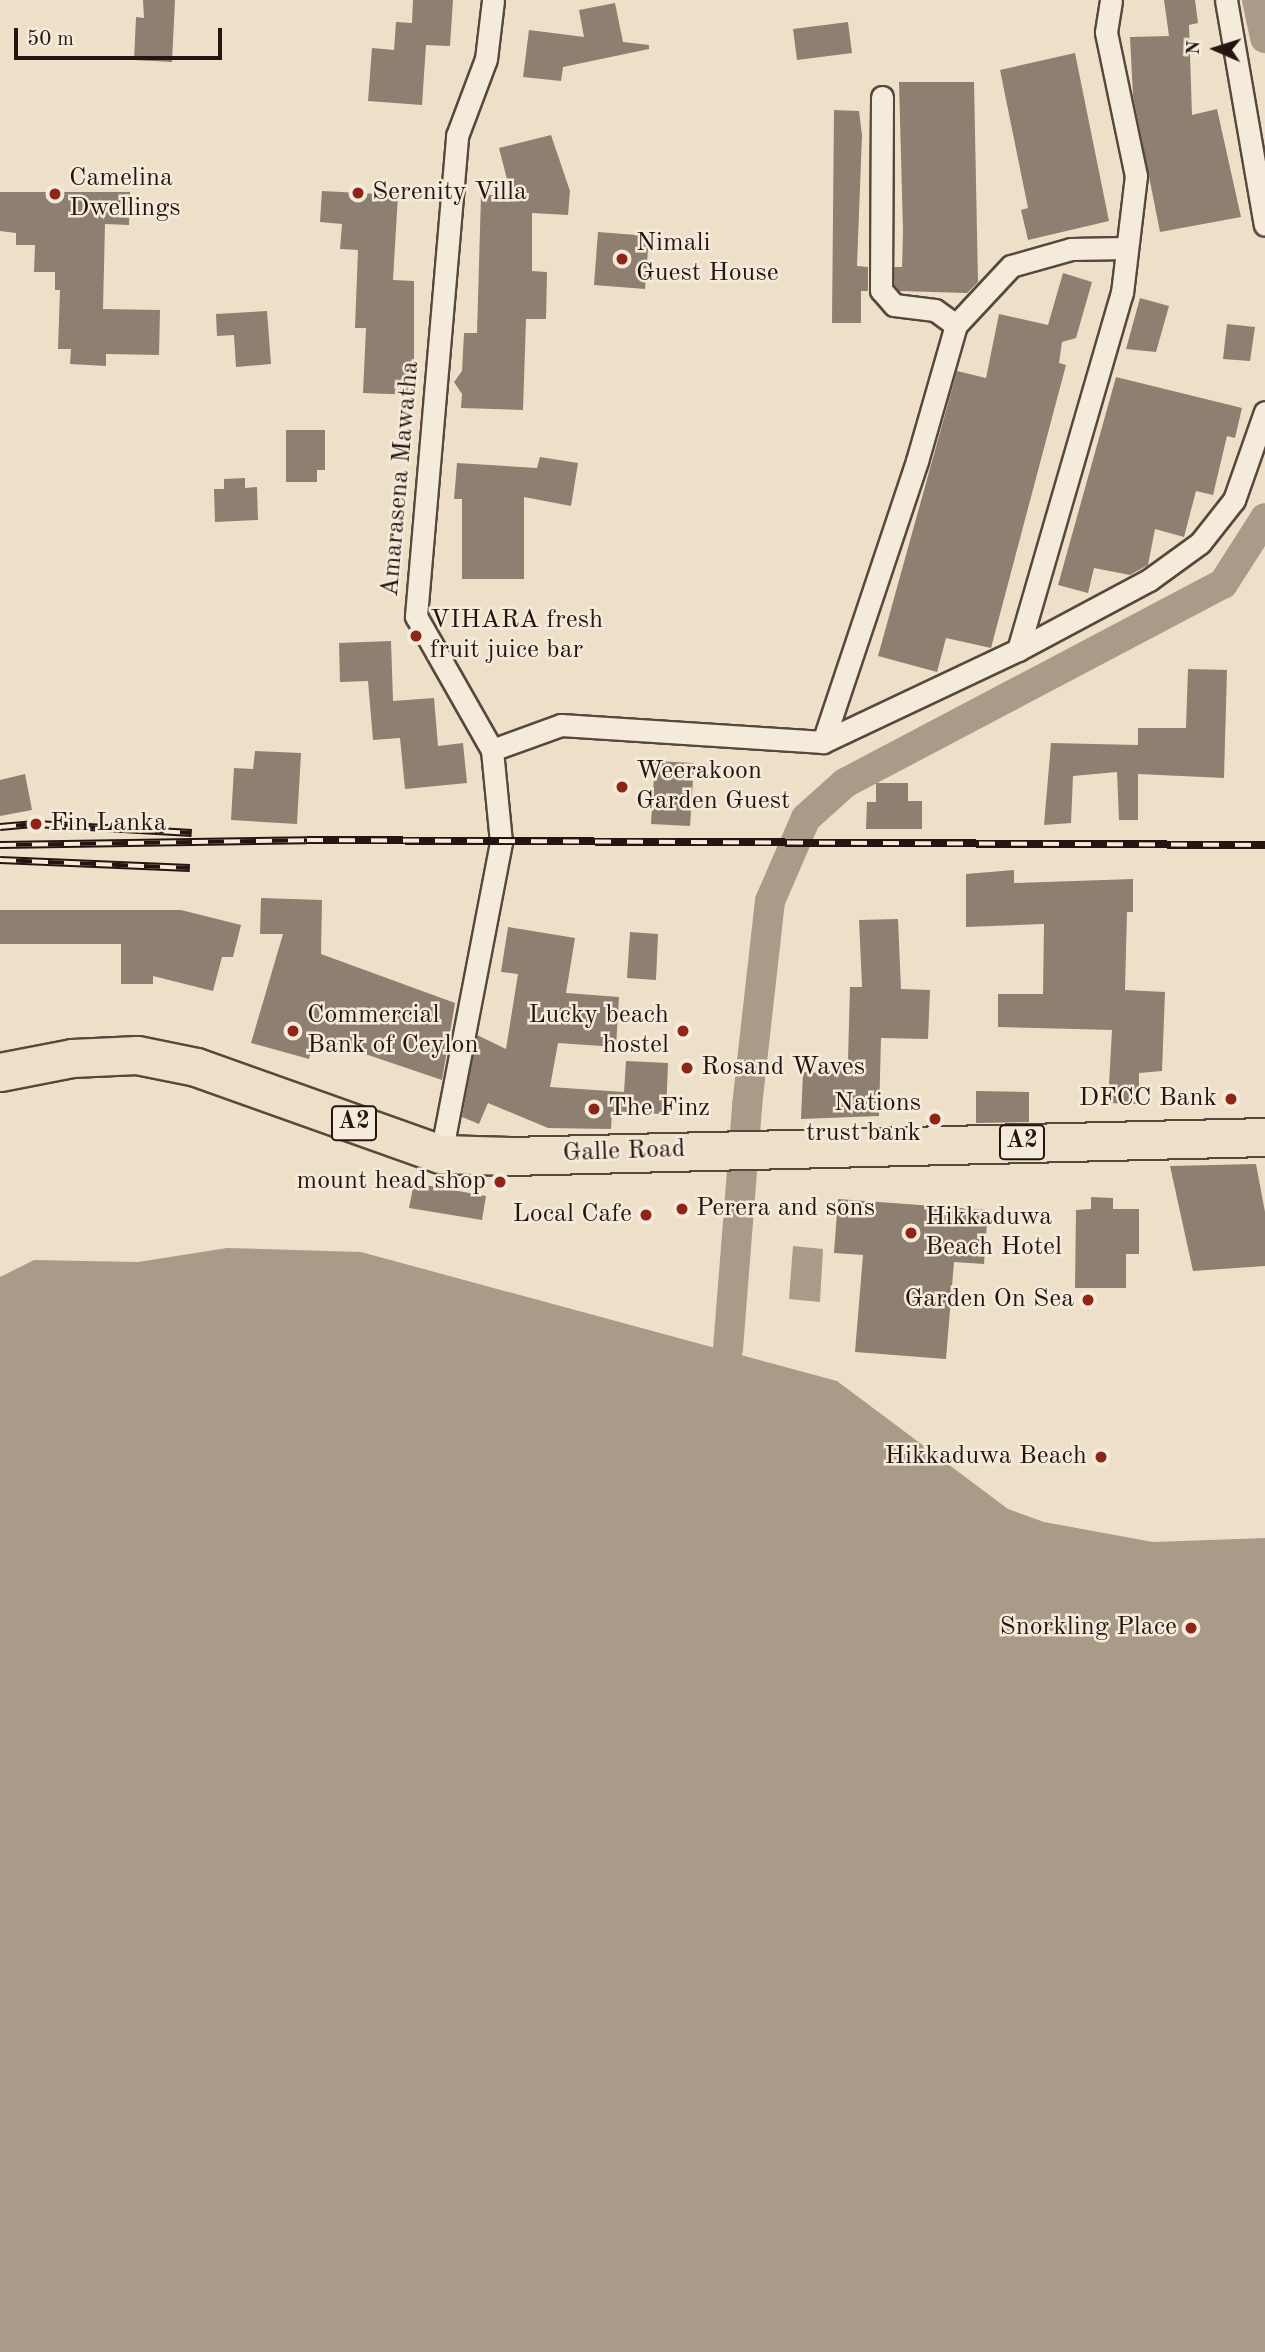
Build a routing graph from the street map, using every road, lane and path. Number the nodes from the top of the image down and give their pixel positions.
1 (493, 0) edge
2 (1111, 0) edge
3 (1226, 0) edge
4 (882, 97) dead end
5 (1265, 225) edge
6 (1127, 248) junction
7 (956, 325) junction
8 (1265, 412) edge
9 (1018, 650) junction
10 (823, 742) junction
11 (492, 750) junction
12 (0, 1072) edge
13 (1265, 1137) edge
14 (441, 1154) junction

1 - 11 street, Amarasena Mawatha
2 - 6 street
3 - 5 street
4 - 7 street
6 - 7 street
6 - 9 street
7 - 10 street
8 - 9 street
9 - 10 street
10 - 11 street
11 - 14 street, Amarasena Mawatha
12 - 14 highway, Galle Road / A2
13 - 14 highway, Galle Road / A2

